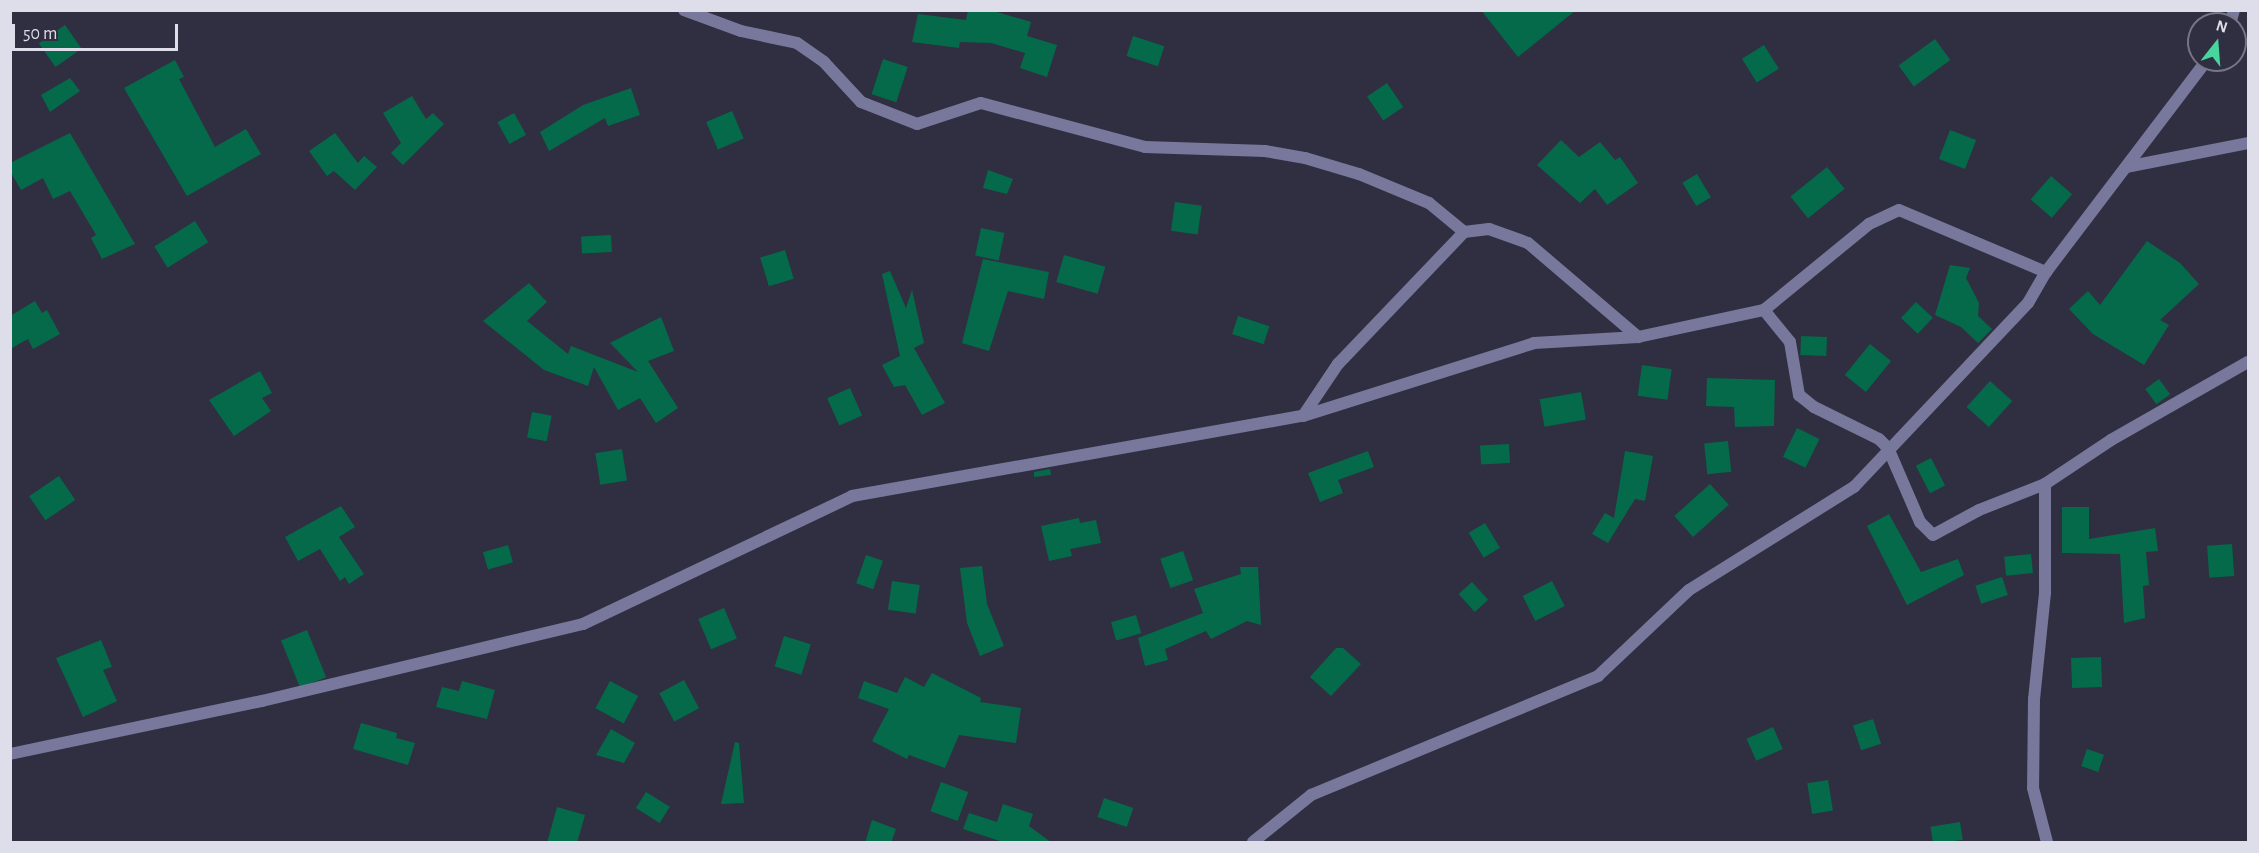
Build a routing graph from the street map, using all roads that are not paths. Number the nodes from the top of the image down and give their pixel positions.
1 (684, 10) edge
2 (2198, 72) edge
3 (2248, 143) edge
4 (2126, 167) junction
5 (1464, 232) junction
6 (2046, 272) junction
7 (1764, 310) junction
8 (1638, 337) junction
9 (2248, 362) edge
10 (1304, 416) junction
11 (1888, 448) junction
12 (2045, 484) junction
13 (10, 754) edge
14 (1253, 843) edge
15 (2046, 843) edge

1 - 5 street
2 - 4 street
3 - 4 street
4 - 6 street
5 - 8 street
5 - 10 street
6 - 7 street
6 - 11 street
7 - 8 street
7 - 11 street
8 - 10 street
9 - 12 street
10 - 13 street
11 - 12 street
11 - 14 street
12 - 15 street

